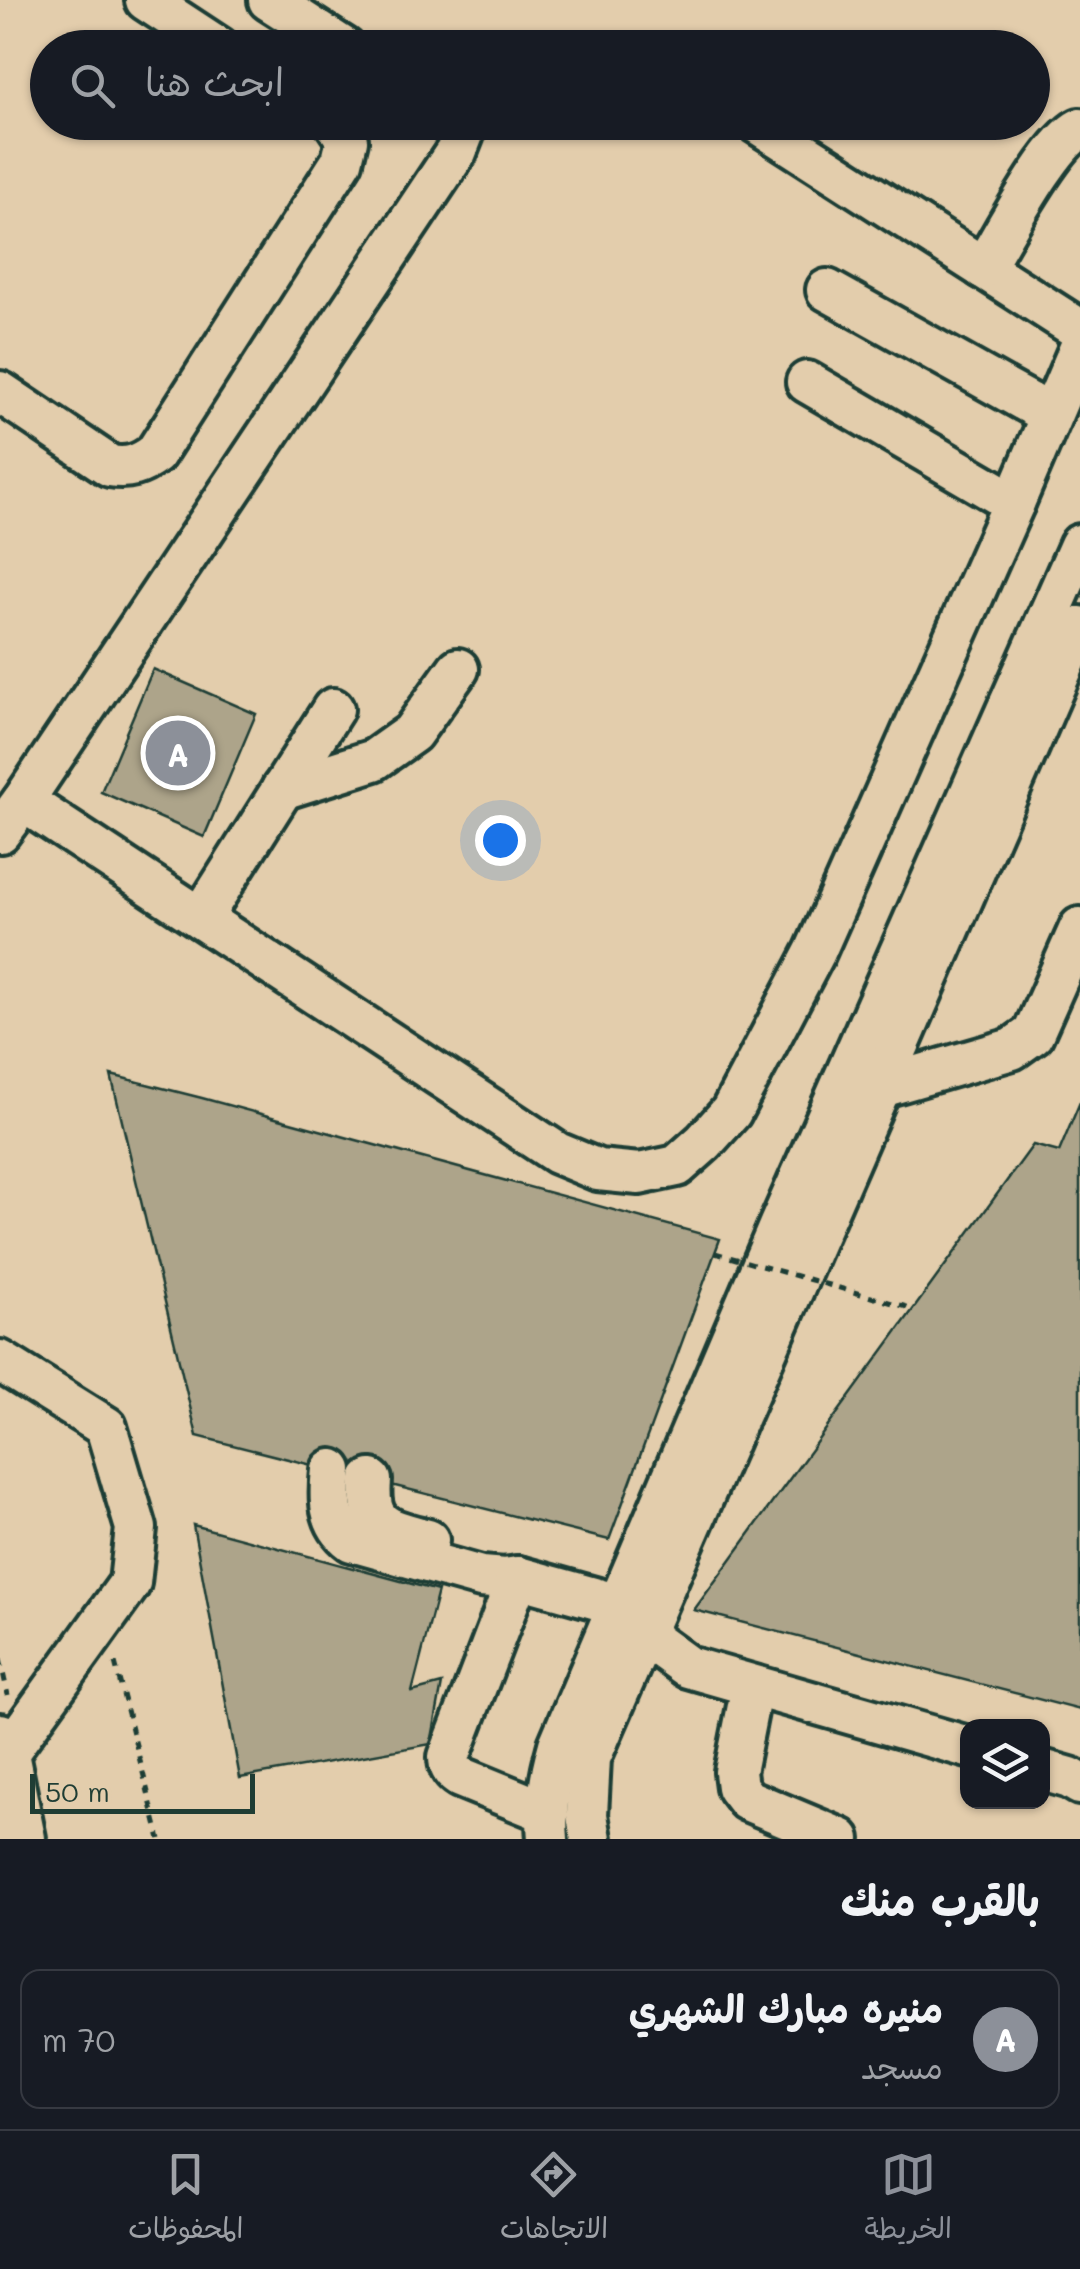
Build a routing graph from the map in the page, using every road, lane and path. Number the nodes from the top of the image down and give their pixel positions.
1 (146, 0) edge
2 (269, 0) edge
3 (192, 30) edge
4 (316, 30) edge
5 (1080, 129) edge
6 (347, 140) edge
7 (461, 140) edge
8 (784, 140) edge
9 (984, 268) junction
10 (827, 290) dead end
11 (1080, 330) edge
12 (1080, 348) edge
13 (808, 382) dead end
14 (0, 392) edge
15 (1052, 415) junction
16 (1014, 503) junction
17 (1080, 545) edge
18 (1080, 627) edge
19 (458, 669) dead end
20 (333, 710) dead end
21 (282, 789) junction
22 (12, 817) edge
23 (201, 918) junction
24 (1080, 928) edge
25 (881, 1087) junction
26 (715, 1253) dead end
27 (914, 1308) dead end
28 (0, 1362) edge
29 (352, 1475) dead end
30 (518, 1577) junction
31 (631, 1620) junction
32 (104, 1622) junction
33 (752, 1686) junction
34 (960, 1745) edge
35 (2, 1749) edge
36 (1050, 1772) edge
37 (1080, 1784) edge
38 (547, 1826) edge
39 (20, 1839) edge
40 (160, 1839) edge
41 (591, 1839) edge
42 (840, 1839) edge

1 - 3 lane
2 - 4 lane
5 - 9 lane
6 - 14 lane
7 - 22 lane
8 - 9 lane
9 - 11 lane
10 - 15 lane
12 - 15 lane
13 - 16 lane
15 - 16 lane
16 - 23 lane
17 - 31 lane
18 - 25 lane
19 - 21 lane
20 - 21 lane
21 - 23 lane
22 - 23 lane
24 - 25 lane
25 - 31 lane
26 - 27 path, bridge
28 - 32 lane
29 - 30 lane
30 - 31 lane
30 - 38 lane
31 - 33 lane
31 - 38 lane
31 - 41 lane
32 - 35 lane
32 - 40 path
33 - 34 lane
33 - 42 lane
35 - 39 main road
36 - 37 lane

